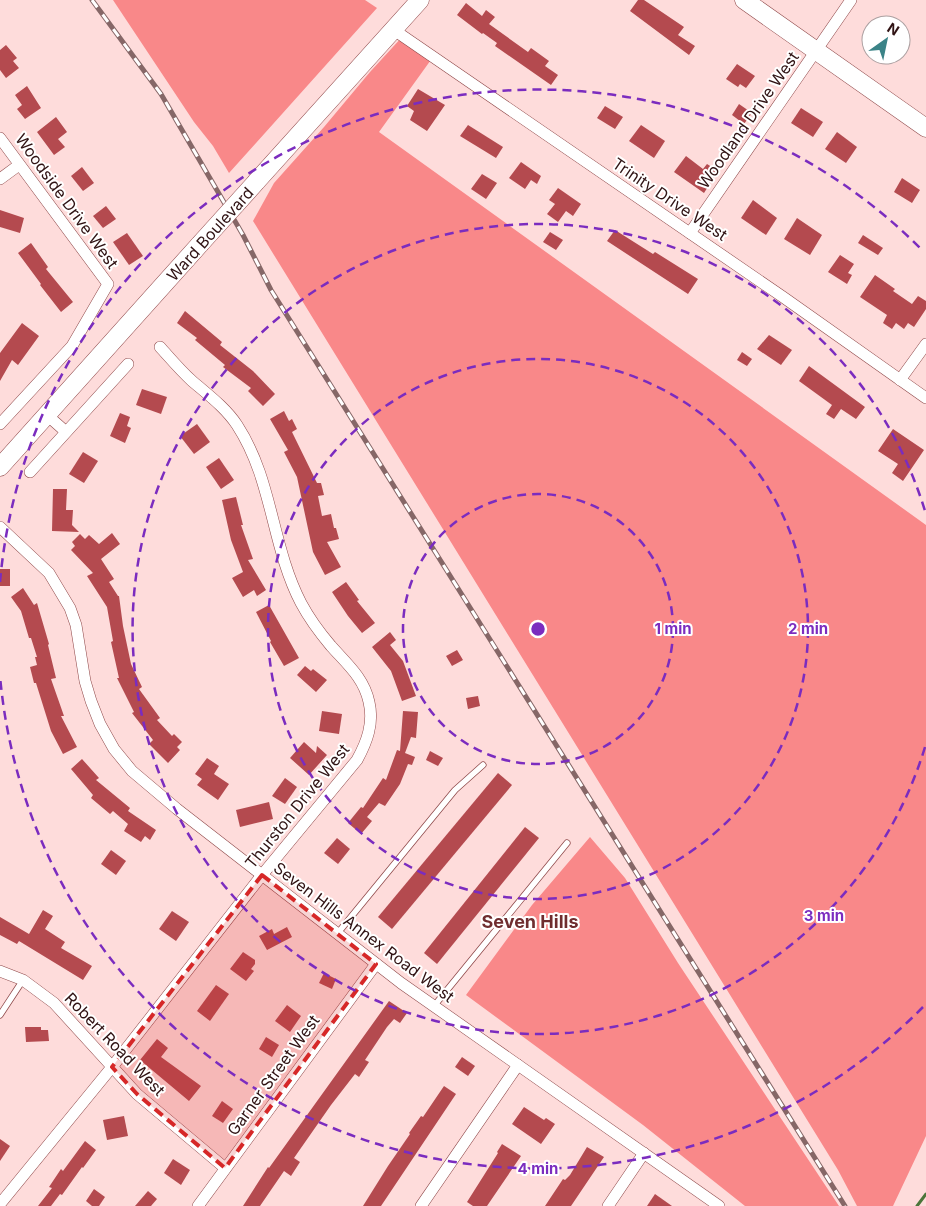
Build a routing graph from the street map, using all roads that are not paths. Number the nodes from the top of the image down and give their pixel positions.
1 (420, 0) edge
2 (744, 0) edge
3 (851, 0) edge
4 (394, 30) junction
5 (816, 51) junction
6 (926, 128) edge
7 (0, 138) edge
8 (19, 165) junction
9 (0, 179) edge
10 (690, 233) junction
11 (926, 344) edge
12 (160, 347) dead end
13 (128, 364) dead end
14 (900, 380) junction
15 (926, 398) edge
16 (47, 415) junction
17 (0, 424) edge
18 (66, 431) junction
19 (0, 467) edge
20 (30, 472) dead end
21 (0, 527) edge
22 (483, 765) dead end
23 (567, 843) dead end
24 (262, 875) junction
25 (337, 934) junction
26 (376, 964) junction
27 (0, 971) edge
28 (23, 980) junction
29 (434, 1006) junction
30 (0, 1015) edge
31 (518, 1065) junction
32 (112, 1067) junction
33 (644, 1153) junction
34 (225, 1168) junction
35 (0, 1204) edge
36 (198, 1206) edge
37 (421, 1206) edge
38 (608, 1206) edge
39 (719, 1206) edge

1 - 4 main road, Ward Boulevard
2 - 5 main road
3 - 5 street, Woodland Drive West
4 - 10 street, Trinity Drive West
4 - 16 main road, Ward Boulevard, bridge
5 - 6 main road
5 - 10 street, Woodland Drive West
7 - 8 street, Woodside Drive West
8 - 9 street
8 - 17 street, Woodside Drive West
10 - 14 street, Trinity Drive West
11 - 14 street
12 - 24 street, Thurston Drive West
13 - 18 street
14 - 15 street, Trinity Drive West
16 - 18 street
16 - 19 main road, Ward Boulevard
18 - 20 street
21 - 24 street, Seven Hills Annex Road West
22 - 25 lane
23 - 29 lane
24 - 25 street, Seven Hills Annex Road West
24 - 32 street, Thurston Drive West
25 - 26 street, Seven Hills Annex Road West
26 - 29 street, Seven Hills Annex Road West
26 - 34 street, Garner Street West
27 - 28 street, Robert Road West
28 - 30 lane
28 - 32 street, Robert Road West
29 - 31 street, Seven Hills Annex Road West
31 - 33 street, Seven Hills Annex Road West
31 - 37 street
32 - 34 street, Robert Road West
32 - 35 street, Thurston Drive West
33 - 38 street
33 - 39 street, Seven Hills Annex Road West
34 - 36 street, Garner Street West

